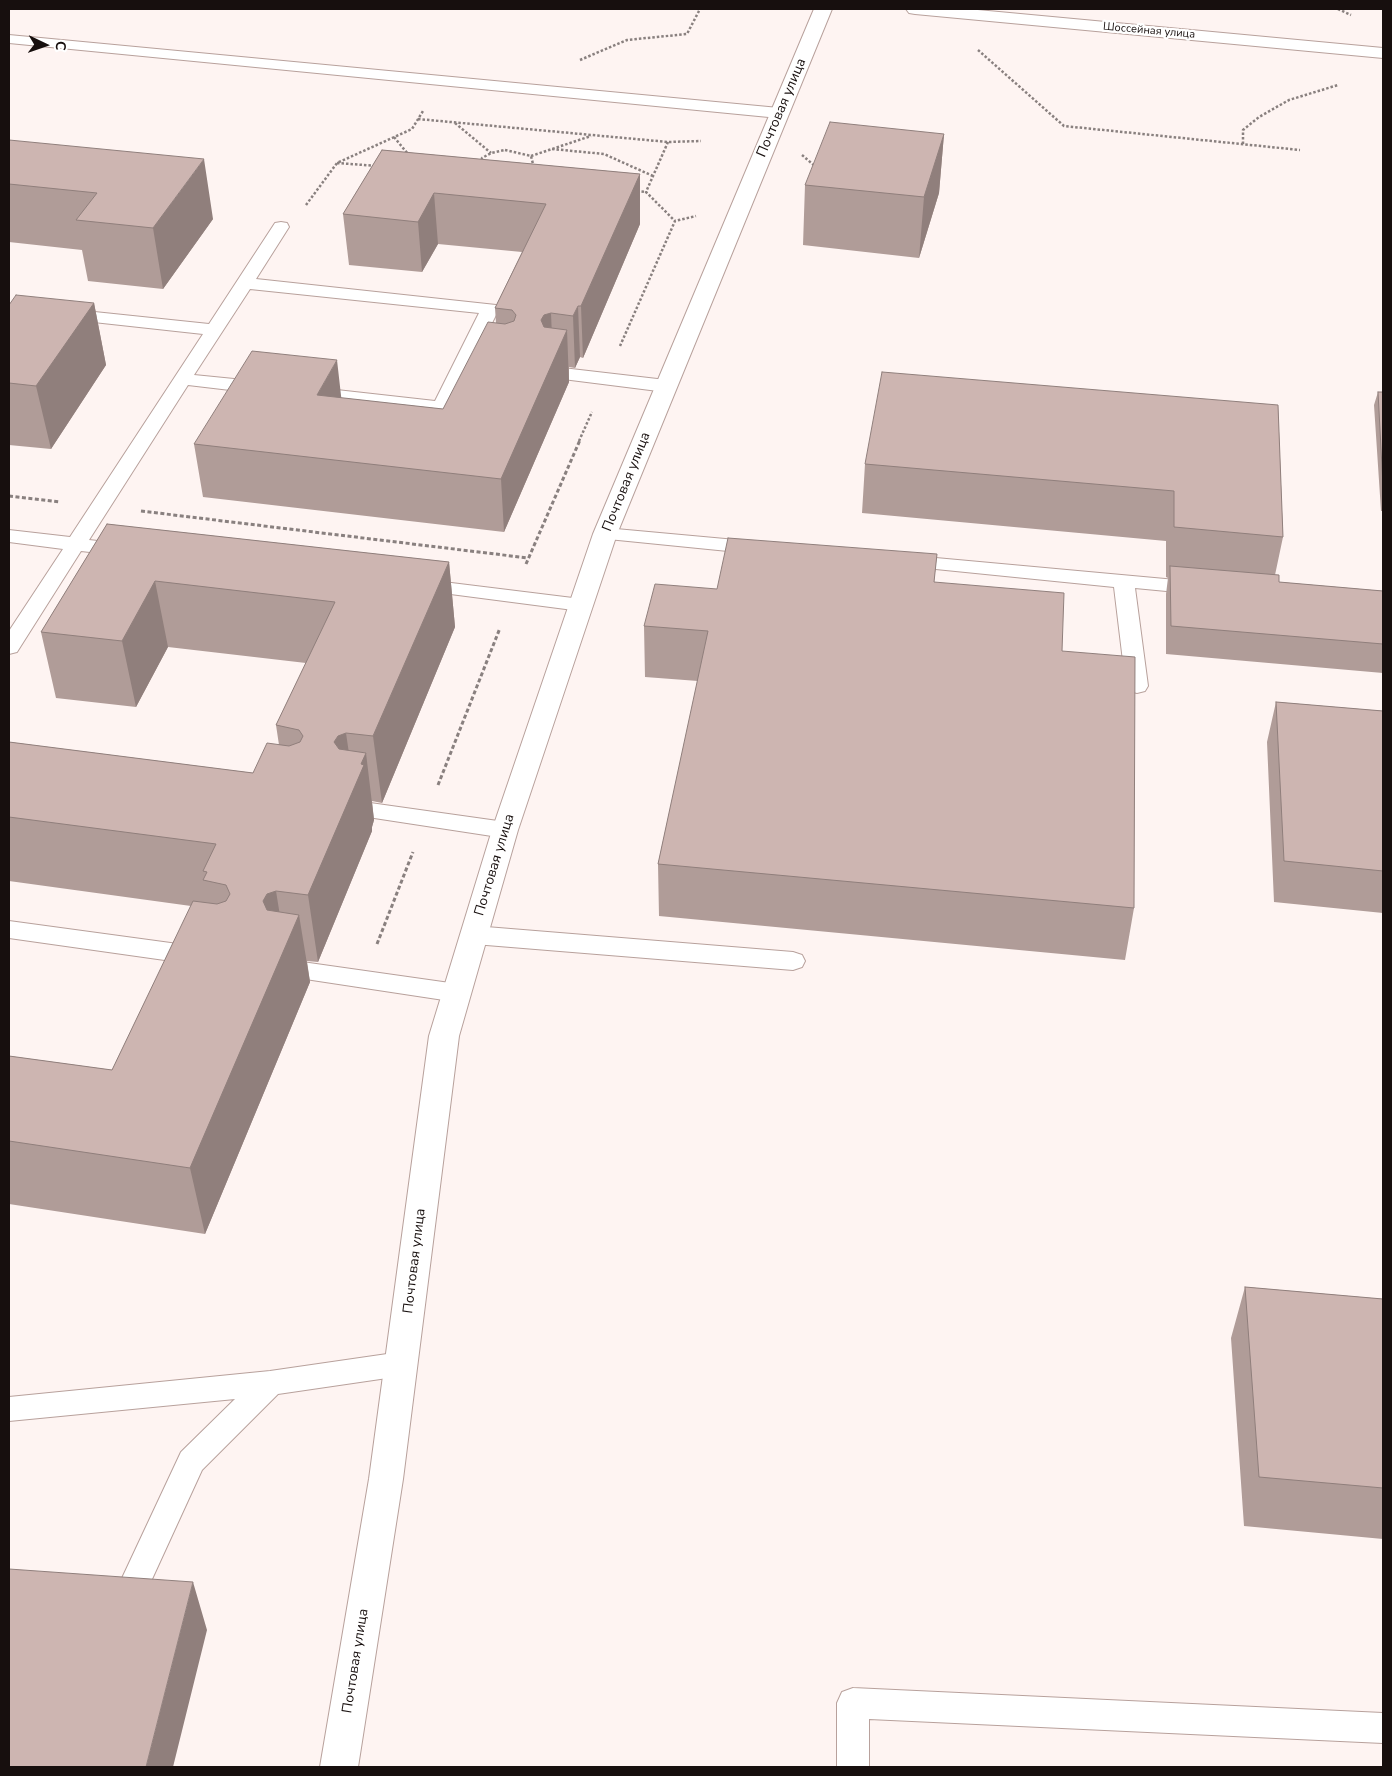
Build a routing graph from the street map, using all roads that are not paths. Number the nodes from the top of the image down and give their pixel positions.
1 (823, 9) edge
2 (916, 9) edge
3 (9, 40) edge
4 (1383, 53) edge
5 (779, 113) junction
6 (281, 227) road end
7 (245, 283) junction
8 (58, 313) edge
9 (214, 330) junction
10 (462, 364) junction
11 (481, 366) edge
12 (554, 373) edge
13 (181, 379) junction
14 (666, 386) junction
15 (277, 389) edge
16 (297, 392) edge
17 (605, 534) junction
18 (9, 536) edge
19 (76, 544) junction
20 (781, 550) edge
21 (145, 552) edge
22 (879, 559) edge
23 (1124, 581) junction
24 (403, 583) edge
25 (1220, 590) edge
26 (581, 605) junction
27 (9, 647) edge
28 (1137, 686) edge
29 (356, 810) edge
30 (505, 830) junction
31 (9, 929) edge
32 (474, 936) junction
33 (220, 959) edge
34 (793, 961) dead end
35 (288, 968) edge
36 (457, 993) junction
37 (402, 1364) junction
38 (270, 1383) junction
39 (9, 1409) edge
40 (130, 1591) edge
41 (1383, 1728) edge
42 (339, 1767) edge
43 (852, 1767) edge

1 - 5 street, Почтовая улица
2 - 4 street, Шоссейная улица
3 - 5 lane
5 - 14 street, Почтовая улица
6 - 7 lane
7 - 9 lane
7 - 10 lane
8 - 9 lane
9 - 13 lane
10 - 11 lane
10 - 16 lane
12 - 14 lane
13 - 15 lane
13 - 19 lane
14 - 17 street, Почтовая улица
17 - 20 lane
17 - 26 street, Почтовая улица
18 - 19 lane
19 - 21 lane
19 - 27 lane
22 - 23 lane
23 - 25 lane
23 - 28 lane
24 - 26 lane
26 - 30 street, Почтовая улица
29 - 30 lane
30 - 32 street, Почтовая улица
31 - 33 lane
32 - 34 lane
32 - 36 street, Почтовая улица
35 - 36 lane
36 - 37 street, Почтовая улица
37 - 38 lane
37 - 42 street, Почтовая улица
38 - 39 lane
38 - 40 lane
41 - 43 lane

